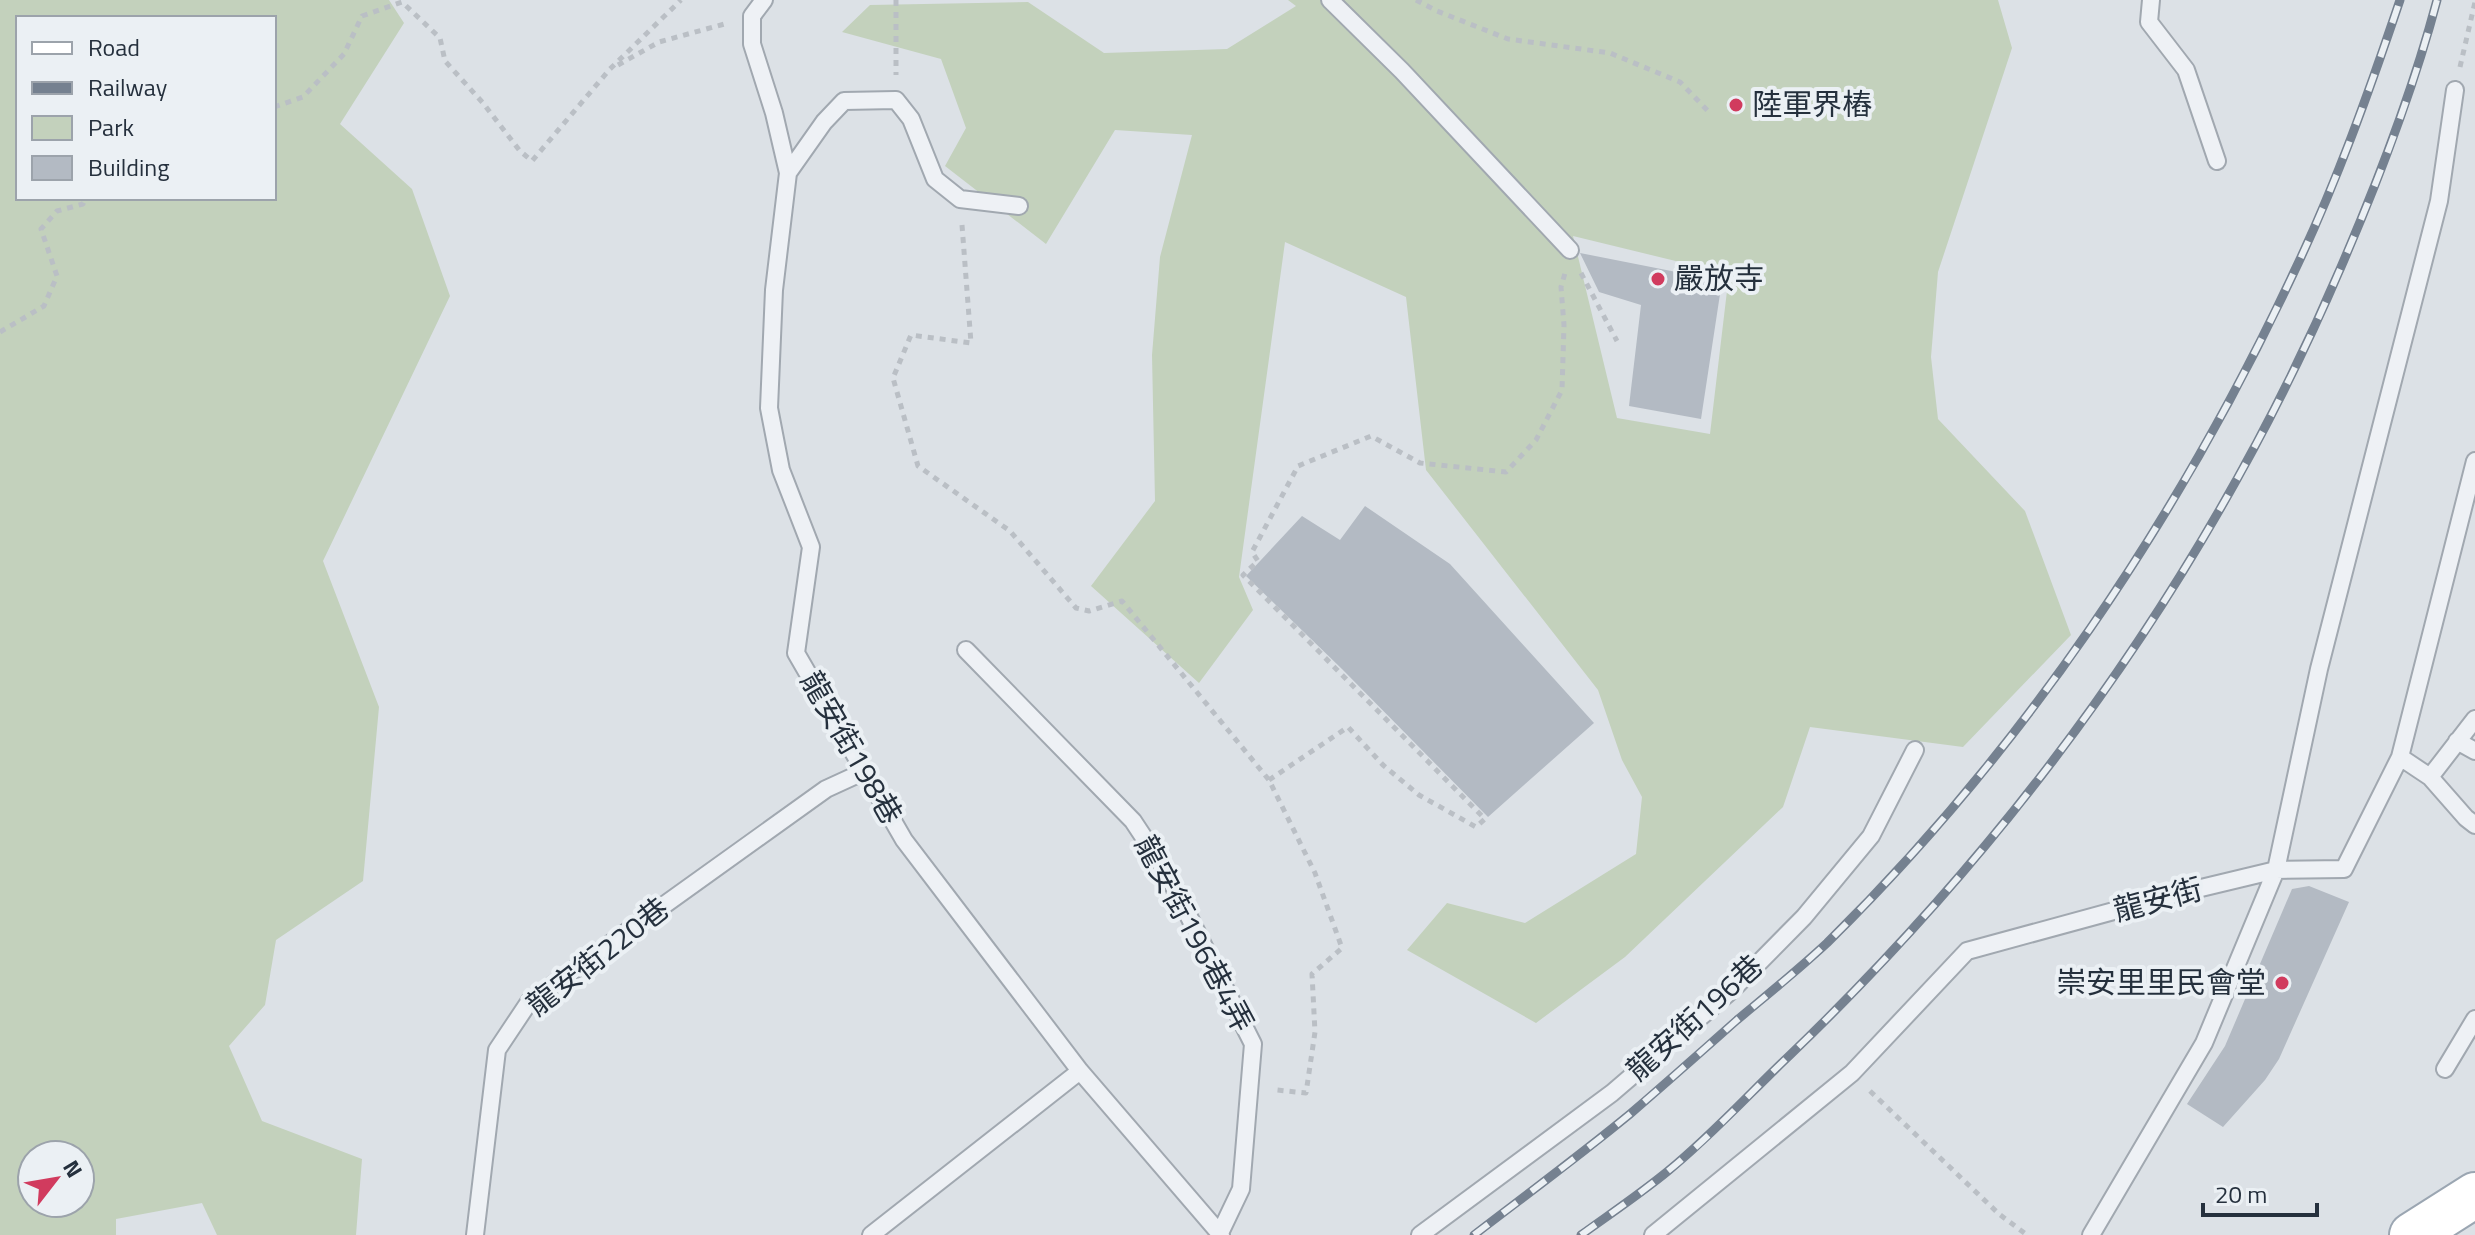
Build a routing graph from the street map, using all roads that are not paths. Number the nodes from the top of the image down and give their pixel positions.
1 (764, 0) edge
2 (1330, 0) edge
3 (2151, 0) edge
4 (2455, 90) road end
5 (2217, 161) dead end
6 (788, 173) junction
7 (1019, 206) dead end
8 (1570, 250) road end
9 (2475, 461) edge
10 (966, 650) dead end
11 (2475, 719) edge
12 (2457, 741) junction
13 (1915, 750) dead end
14 (2475, 751) edge
15 (2400, 757) junction
16 (863, 772) junction
17 (2430, 777) junction
18 (2475, 825) edge
19 (2276, 870) junction
20 (2475, 1019) edge
21 (2445, 1069) dead end
22 (1080, 1071) junction
23 (2475, 1195) edge
24 (1220, 1234) edge
25 (475, 1235) edge
26 (871, 1235) edge
27 (1420, 1235) edge
28 (1653, 1235) edge
29 (2091, 1235) edge
30 (2412, 1235) edge

1 - 6 lane, 龍安街198巷
2 - 8 lane
3 - 5 lane
4 - 19 lane
6 - 7 lane
6 - 16 lane, 龍安街198巷
9 - 15 lane, 龍安街
10 - 24 lane, 龍安街196巷4弄
11 - 12 lane
12 - 14 lane
12 - 17 lane
13 - 27 lane, 龍安街196巷
15 - 17 lane
15 - 19 lane, 龍安街
16 - 22 lane, 龍安街198巷
16 - 25 lane, 龍安街220巷
17 - 18 lane
19 - 28 lane, 龍安街
19 - 29 lane
20 - 21 lane
22 - 24 lane, 龍安街198巷
22 - 26 lane
23 - 30 main road

